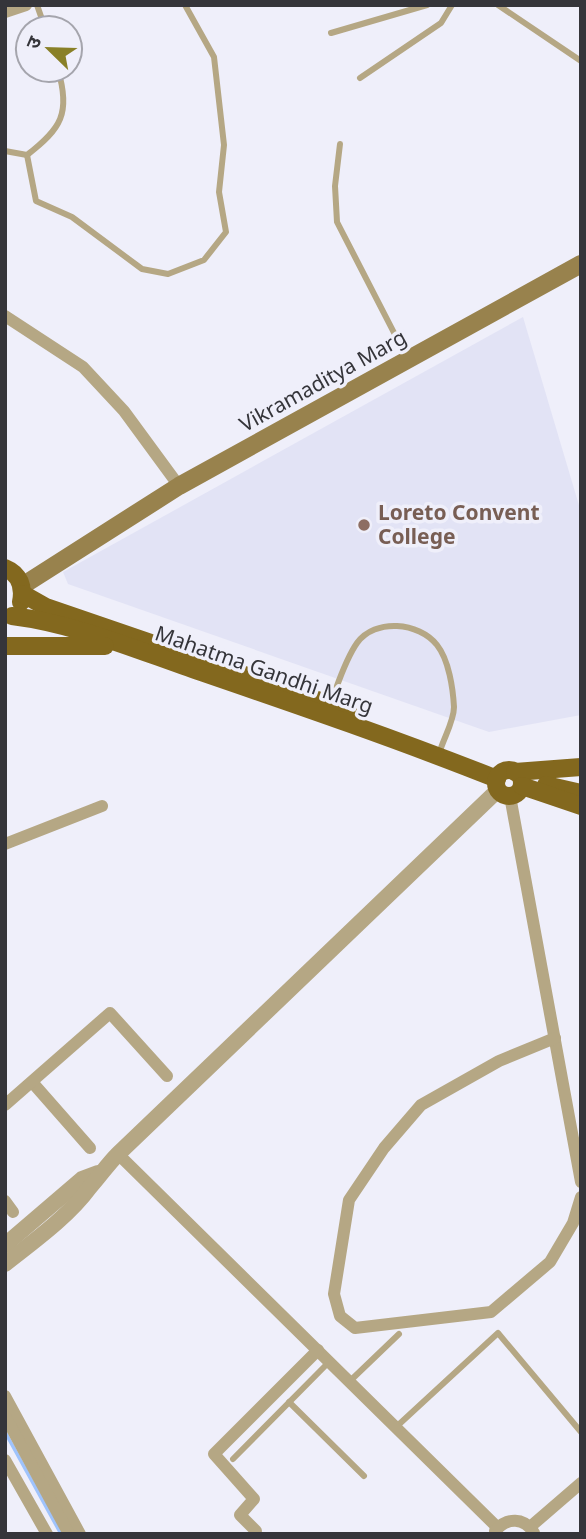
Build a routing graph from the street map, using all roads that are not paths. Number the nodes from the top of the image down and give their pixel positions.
1 (26, 5) edge
2 (185, 5) edge
3 (428, 5) edge
4 (452, 5) edge
5 (498, 5) edge
6 (5, 12) edge
7 (331, 33) dead end
8 (581, 61) edge
9 (360, 78) dead end
10 (61, 84) edge
11 (340, 144) dead end
12 (5, 151) edge
13 (27, 155) junction
14 (581, 264) edge
15 (5, 316) edge
16 (408, 360) junction
17 (178, 486) junction
18 (17, 581) edge
19 (9, 618) edge
20 (119, 644) junction
21 (5, 646) edge
22 (330, 704) junction
23 (441, 748) junction
24 (581, 755) edge
25 (581, 767) edge
26 (561, 768) junction
27 (509, 783) junction
28 (581, 793) edge
29 (103, 806) dead end
30 (581, 806) edge
31 (5, 844) edge
32 (555, 1038) junction
33 (167, 1076) dead end
34 (32, 1082) junction
35 (5, 1105) edge
36 (90, 1148) dead end
37 (118, 1154) junction
38 (98, 1174) junction
39 (581, 1182) edge
40 (581, 1197) edge
41 (5, 1245) edge
42 (5, 1264) edge
43 (399, 1334) dead end
44 (318, 1350) junction
45 (329, 1362) junction
46 (349, 1382) junction
47 (5, 1396) edge
48 (289, 1402) junction
49 (5, 1416) edge
50 (395, 1427) junction
51 (581, 1432) edge
52 (233, 1459) dead end
53 (5, 1460) edge
54 (364, 1476) dead end
55 (581, 1483) edge
56 (532, 1530) edge
57 (256, 1531) dead end
58 (496, 1531) edge
59 (47, 1534) edge
60 (69, 1534) edge
61 (80, 1534) edge

1 - 6 street
2 - 13 lane
3 - 7 lane
4 - 9 lane
5 - 8 lane
10 - 13 lane
11 - 16 lane
12 - 13 lane
14 - 16 main road, Vikramaditya Marg
15 - 17 street
16 - 17 main road, Vikramaditya Marg
17 - 18 main road, Vikramaditya Marg
18 - 19 main road
18 - 22 main road, Mahatma Gandhi Marg
19 - 20 main road, Mahatma Gandhi Marg
20 - 21 main road
20 - 27 main road, Mahatma Gandhi Marg
22 - 23 main road, Mahatma Gandhi Marg
22 - 23 lane
23 - 27 main road, Mahatma Gandhi Marg
24 - 26 main road
25 - 26 main road
26 - 27 main road
27 - 28 main road, Mahatma Gandhi Marg
27 - 30 main road, Mahatma Gandhi Marg
27 - 32 street
27 - 37 street
29 - 31 street
32 - 39 street
32 - 40 street
33 - 34 street
34 - 35 street
34 - 36 street
37 - 38 street
37 - 44 street
38 - 41 street
38 - 42 street
43 - 46 lane
44 - 45 street
44 - 57 street
45 - 46 street
45 - 48 lane
46 - 50 street
47 - 61 street
48 - 52 lane
48 - 54 lane
49 - 60 street
50 - 51 lane
50 - 58 street
53 - 59 street
55 - 56 street
56 - 58 street

